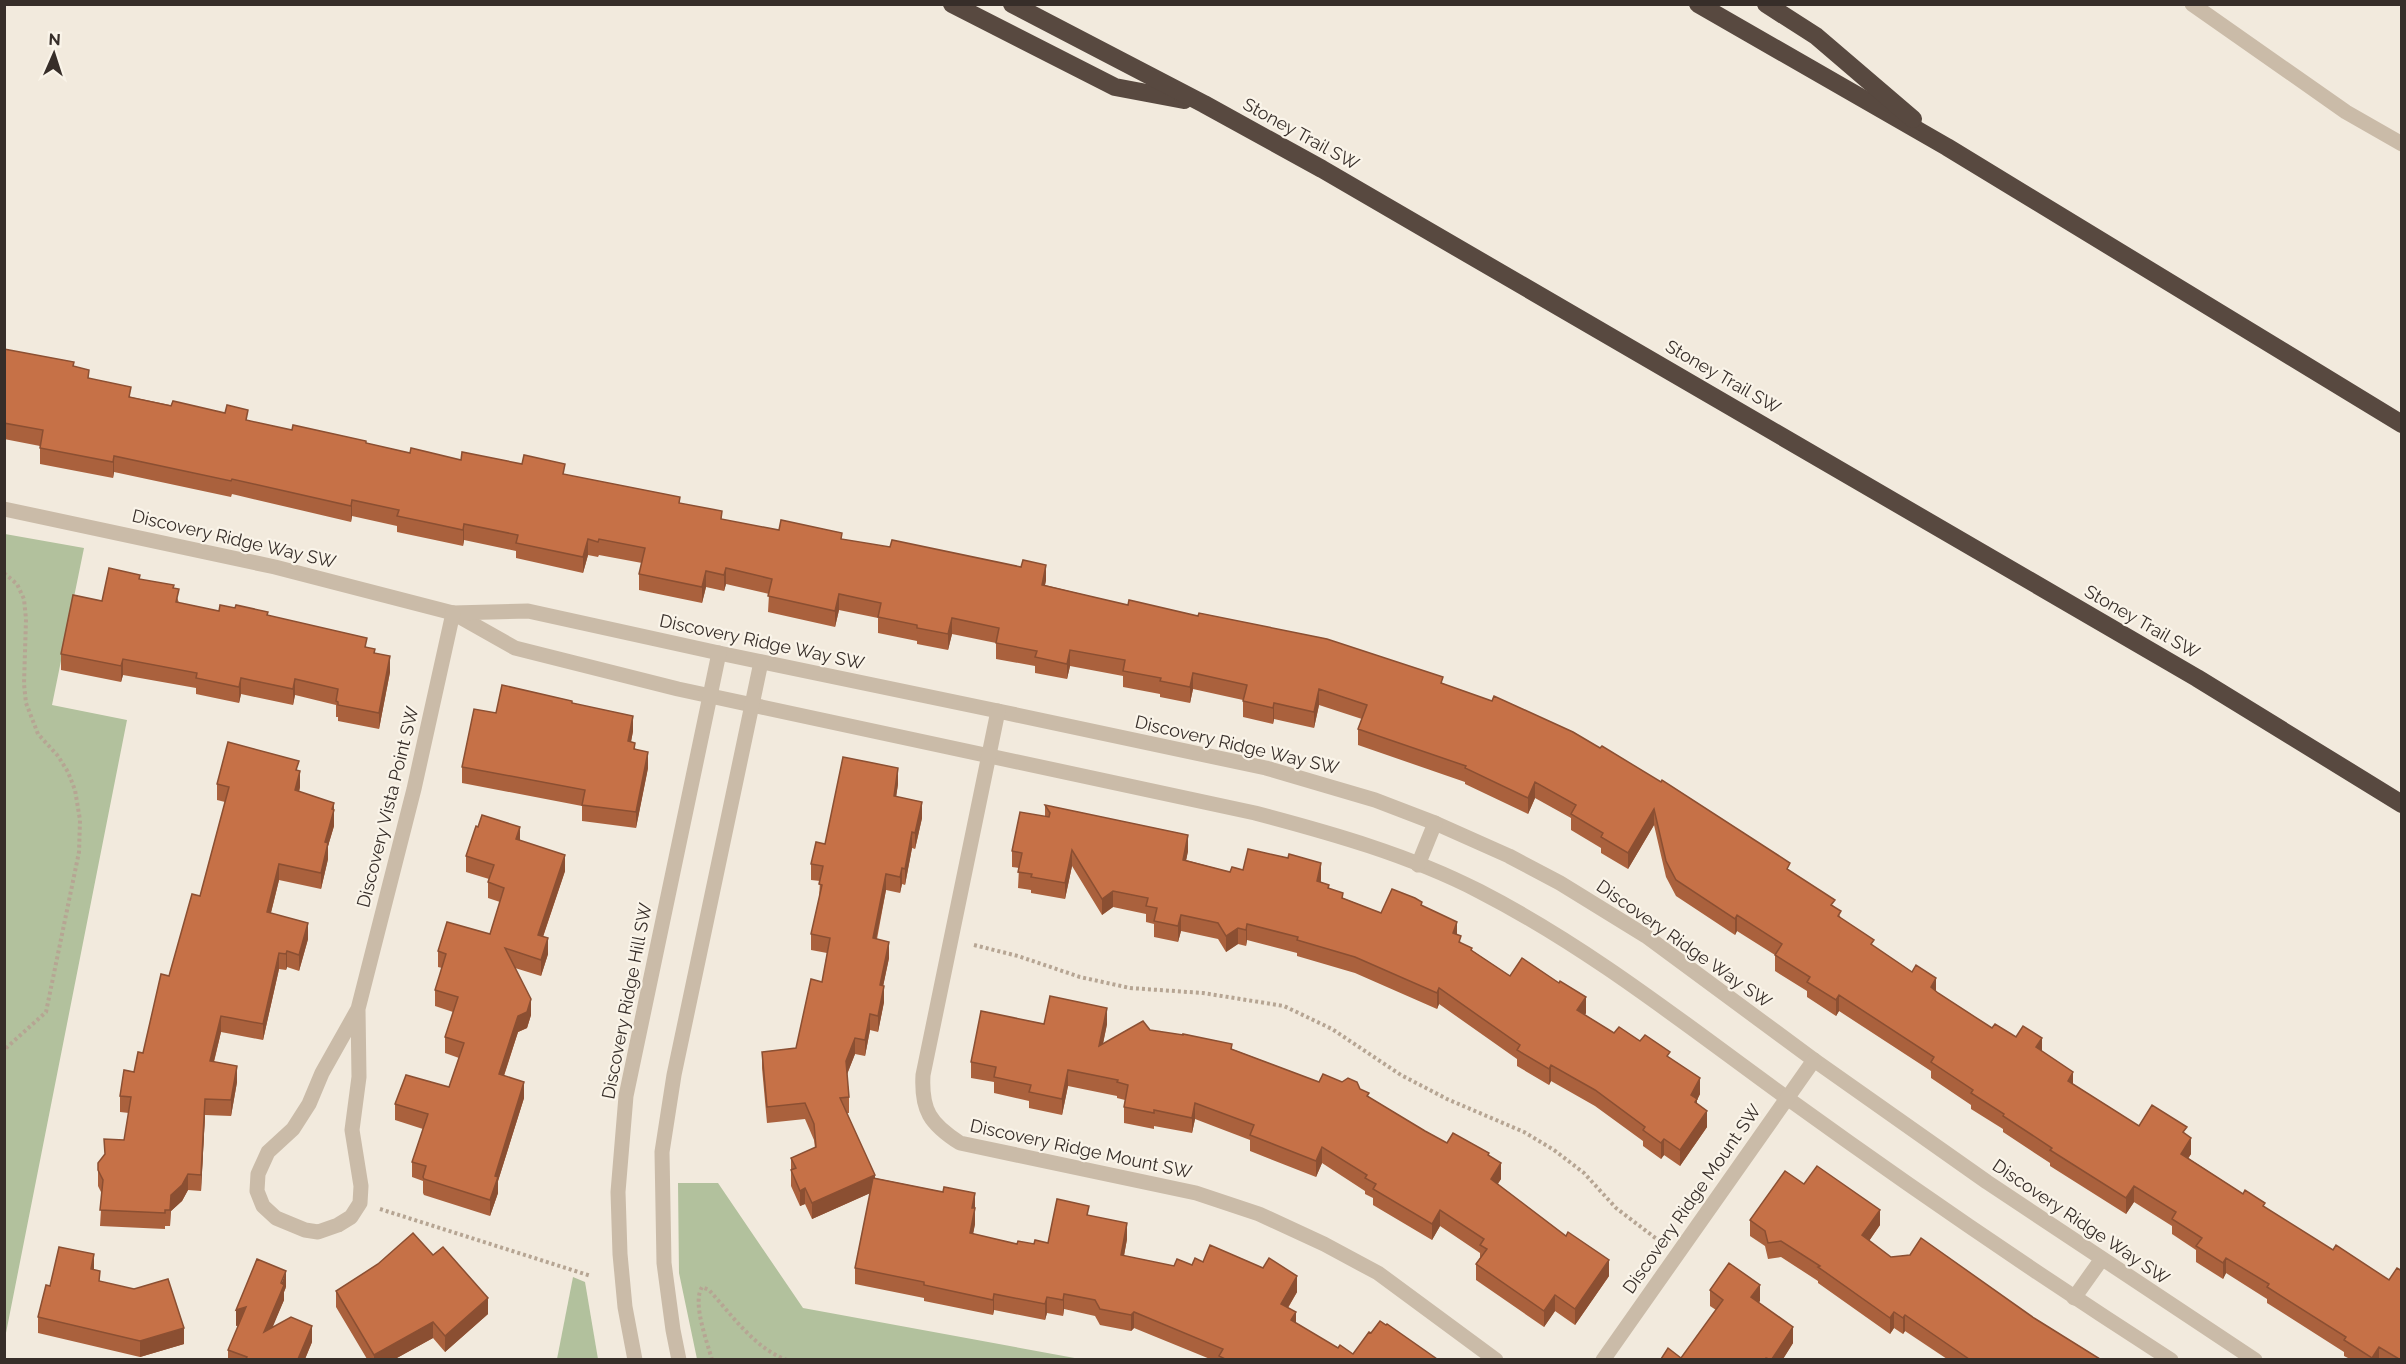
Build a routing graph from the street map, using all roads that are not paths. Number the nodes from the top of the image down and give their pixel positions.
1 (952, 4) edge
2 (1012, 4) edge
3 (1698, 4) edge
4 (1766, 4) edge
5 (2192, 4) edge
6 (1204, 104) junction
7 (2402, 144) edge
8 (1947, 147) junction
9 (2402, 424) edge
10 (4, 509) edge
11 (453, 613) junction
12 (719, 654) junction
13 (761, 662) junction
14 (710, 696) junction
15 (752, 706) junction
16 (998, 711) junction
17 (989, 757) junction
18 (2402, 804) edge
19 (1435, 823) junction
20 (1418, 865) junction
21 (358, 1009) junction
22 (1814, 1060) junction
23 (1787, 1098) junction
24 (2101, 1260) junction
25 (2074, 1298) junction
26 (635, 1359) edge
27 (679, 1359) edge
28 (1496, 1359) edge
29 (1604, 1359) edge
30 (2170, 1359) edge
31 (2255, 1359) edge

1 - 6 highway
2 - 6 highway, Stoney Trail SW
3 - 8 highway
4 - 8 highway
5 - 7 street
6 - 18 highway, Stoney Trail SW
8 - 9 highway
10 - 11 street, Discovery Ridge Way SW
11 - 12 street, Discovery Ridge Way SW
11 - 14 street, Discovery Ridge Way SW
11 - 21 street, Discovery Vista Point SW
12 - 13 street, Discovery Ridge Way SW
12 - 14 street, Discovery Ridge Hill SW
13 - 15 street
13 - 16 street, Discovery Ridge Way SW
14 - 15 street, Discovery Ridge Way SW
14 - 26 street, Discovery Ridge Hill SW
15 - 17 street, Discovery Ridge Way SW
15 - 27 street
16 - 17 street, Discovery Ridge Mount SW
16 - 19 street, Discovery Ridge Way SW
17 - 20 street, Discovery Ridge Way SW
17 - 28 street, Discovery Ridge Mount SW
19 - 20 street
19 - 22 street, Discovery Ridge Way SW
20 - 23 street, Discovery Ridge Way SW
21 - 21 street, Discovery Vista Point SW
22 - 23 street, Discovery Ridge Mount SW
22 - 24 street, Discovery Ridge Way SW
23 - 25 street, Discovery Ridge Way SW
23 - 29 street, Discovery Ridge Mount SW
24 - 25 street
24 - 31 street, Discovery Ridge Way SW
25 - 30 street, Discovery Ridge Way SW

